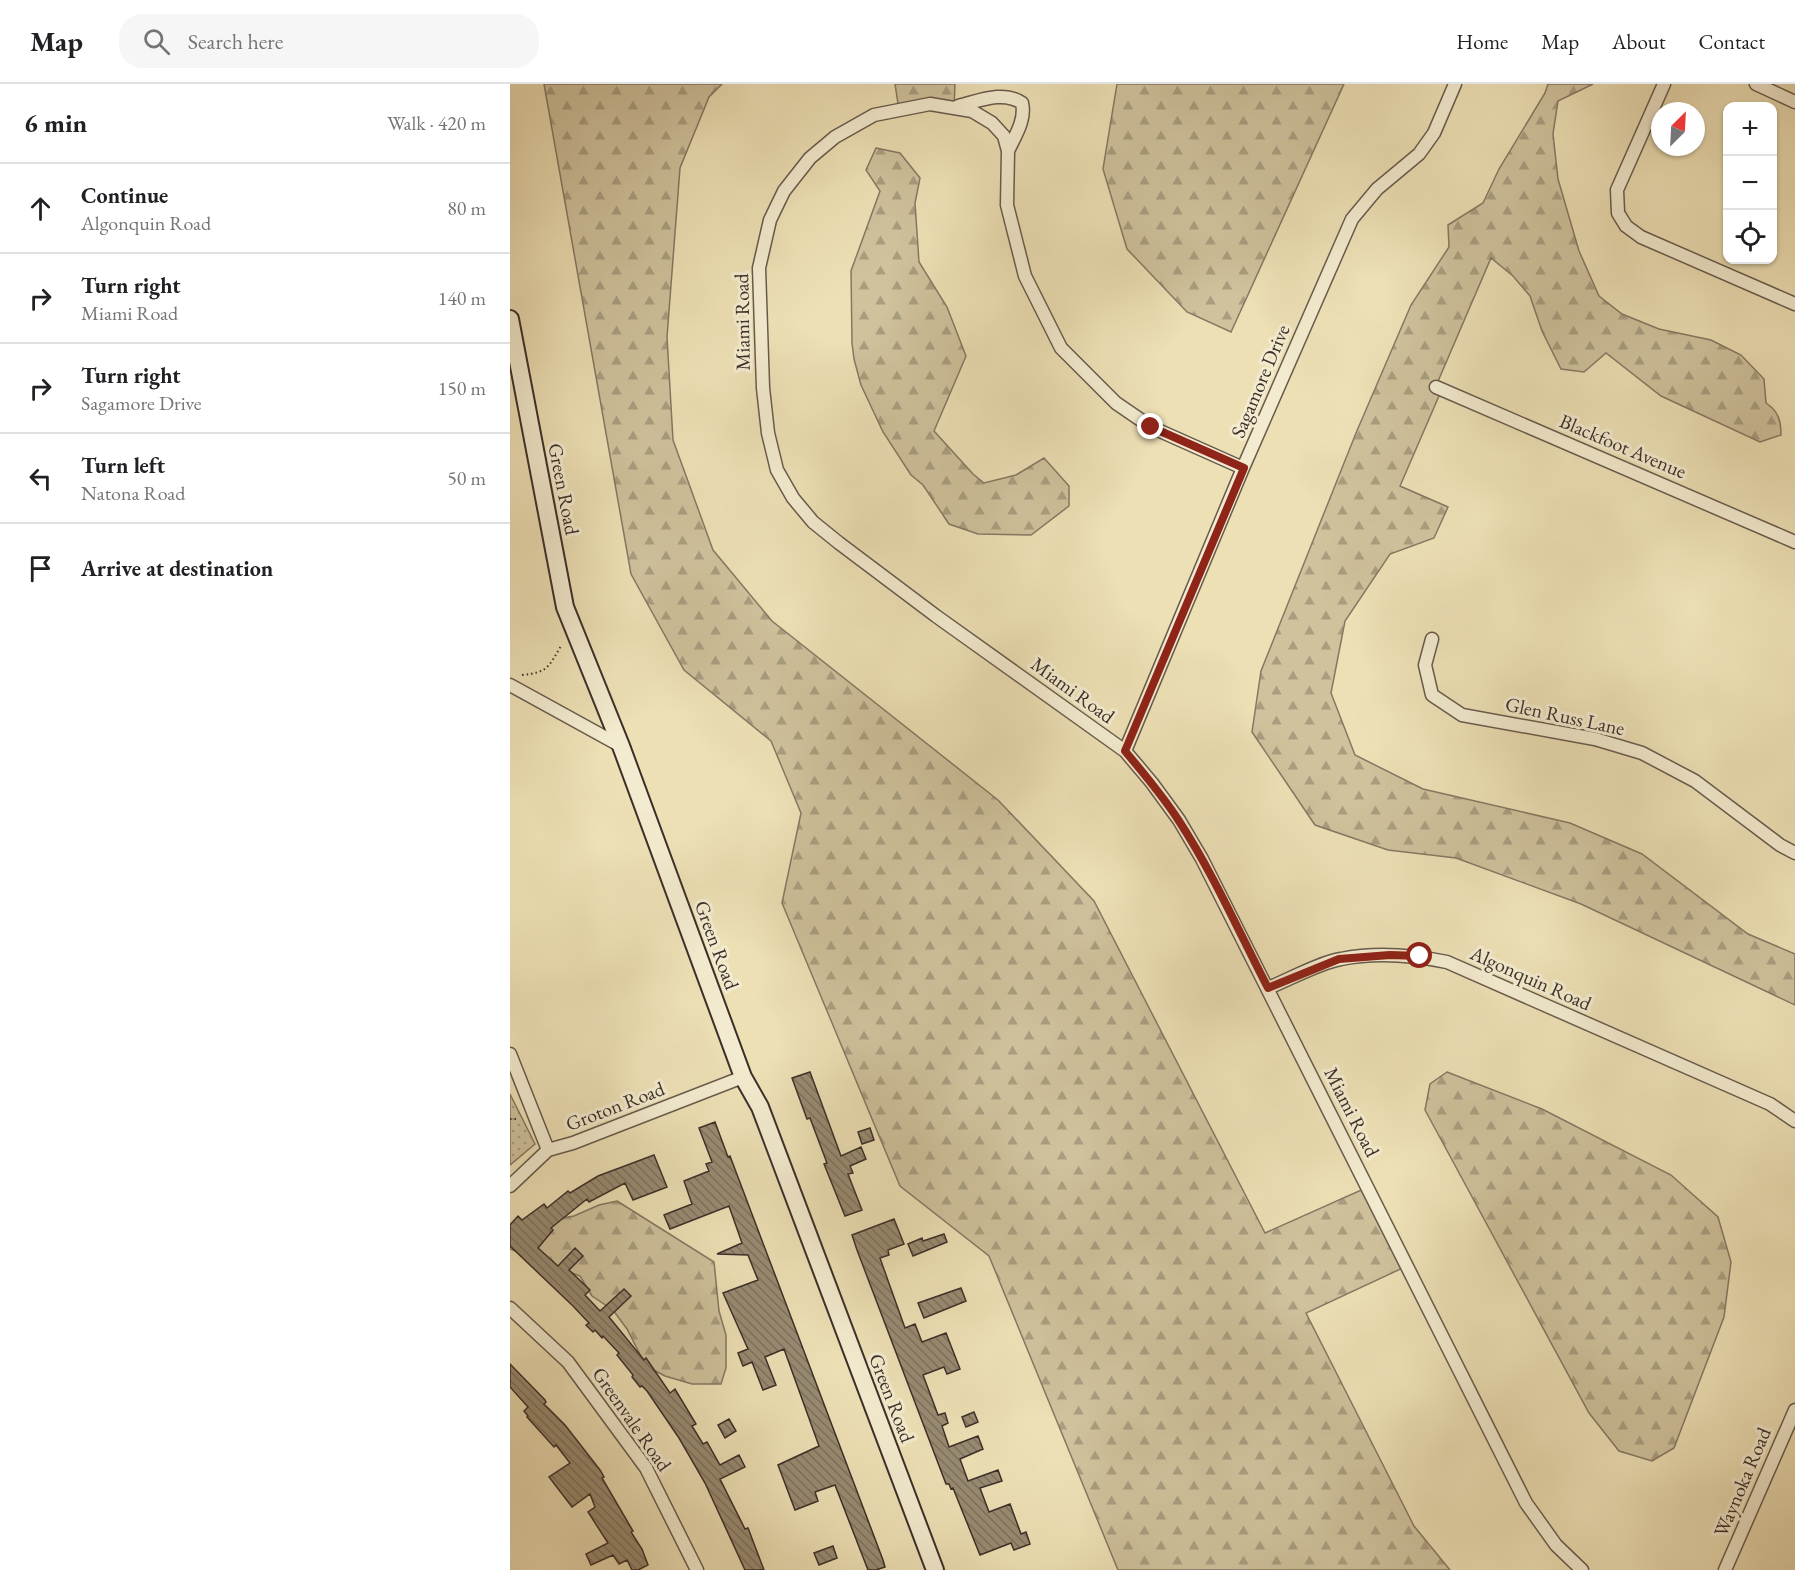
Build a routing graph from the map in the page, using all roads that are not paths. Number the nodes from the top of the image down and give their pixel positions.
1 (1455, 84) edge
2 (1664, 84) edge
3 (1756, 84) edge
4 (1795, 102) edge
5 (954, 107) junction
6 (1008, 151) junction
7 (1795, 304) edge
8 (510, 319) edge
9 (511, 336) edge
10 (1436, 387) dead end
11 (1244, 468) junction
12 (1795, 542) edge
13 (1432, 639) dead end
14 (510, 684) edge
15 (621, 746) junction
16 (1125, 751) junction
17 (1795, 853) edge
18 (1268, 988) junction
19 (510, 1054) edge
20 (743, 1077) junction
21 (1795, 1121) edge
22 (548, 1150) junction
23 (510, 1186) edge
24 (510, 1308) edge
25 (1795, 1410) edge
26 (698, 1570) edge
27 (935, 1570) edge
28 (1582, 1570) edge
29 (1725, 1570) edge

1 - 11 street, Sagamore Drive
2 - 7 street
3 - 4 street
5 - 6 street, Miami Road
5 - 6 street
5 - 16 street, Miami Road
6 - 11 street
8 - 9 main road, Green Road
9 - 15 main road, Green Road
10 - 12 street, Blackfoot Avenue
11 - 16 street, Sagamore Drive
13 - 17 street, Glen Russ Lane
14 - 15 street
15 - 20 main road, Green Road
16 - 18 street, Miami Road
18 - 21 street, Algonquin Road
18 - 28 street, Miami Road
19 - 22 street
20 - 22 street, Groton Road
20 - 27 main road, Green Road
22 - 23 street, Groton Road
24 - 26 street, Greenvale Road
25 - 29 street, Waynoka Road

